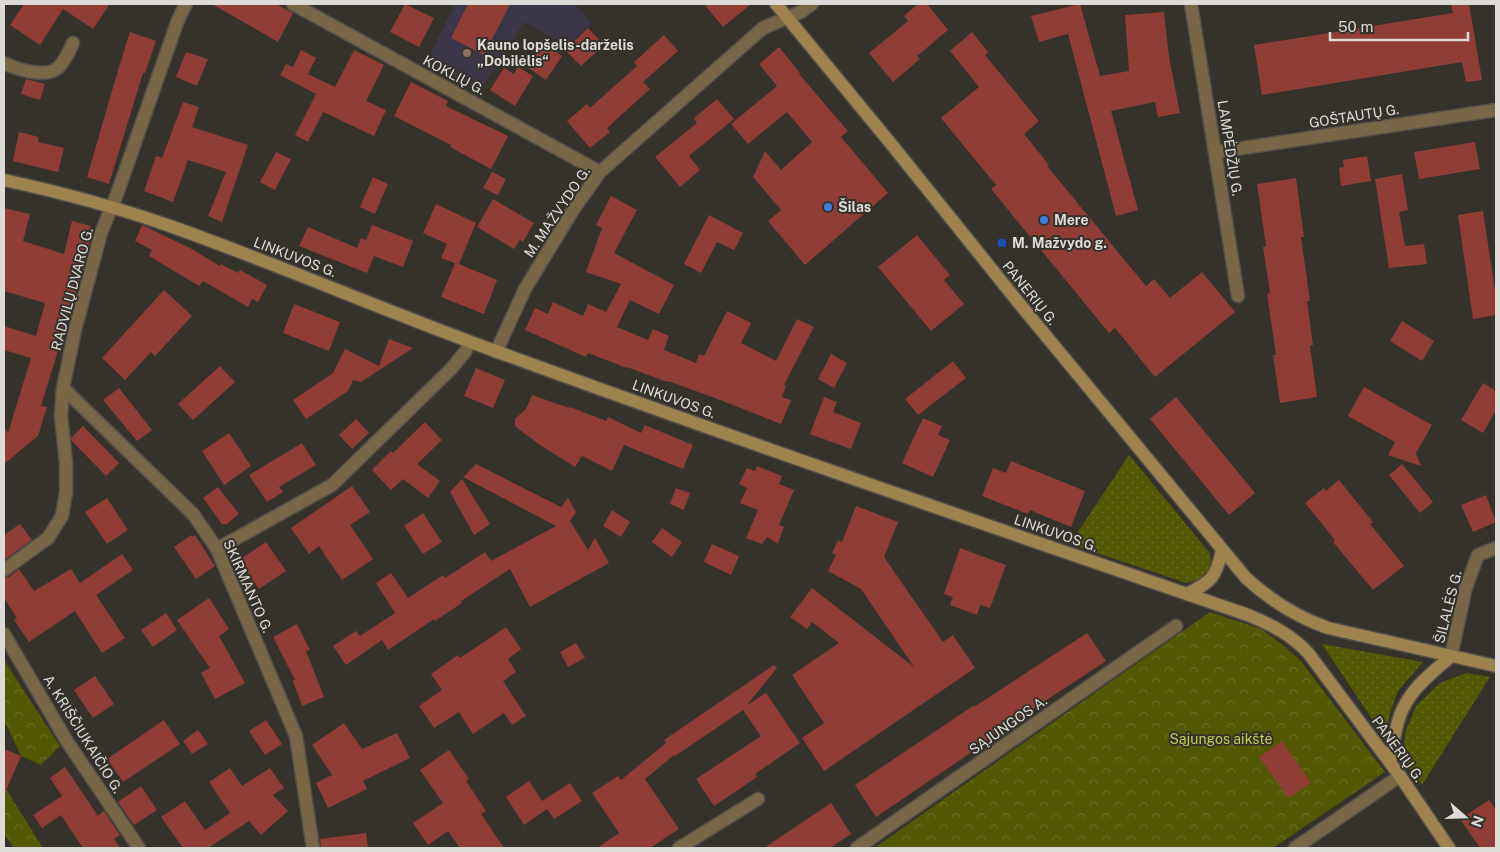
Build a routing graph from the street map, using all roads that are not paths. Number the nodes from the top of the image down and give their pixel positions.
1 (186, 4) edge
2 (293, 4) edge
3 (776, 4) edge
4 (812, 4) edge
5 (1192, 4) edge
6 (788, 18) junction
7 (73, 43) dead end
8 (4, 63) edge
9 (1496, 110) edge
10 (1216, 152) junction
11 (600, 172) junction
12 (4, 180) edge
13 (111, 207) junction
14 (1238, 296) dead end
15 (470, 342) junction
16 (496, 352) junction
17 (63, 388) junction
18 (1496, 548) edge
19 (217, 549) junction
20 (1222, 550) junction
21 (4, 570) edge
22 (1187, 594) junction
23 (1176, 626) dead end
24 (4, 634) edge
25 (1451, 656) junction
26 (1496, 666) edge
27 (1320, 668) joint
28 (1390, 762) junction
29 (1400, 776) junction
30 (758, 799) dead end
31 (139, 848) edge
32 (313, 848) edge
33 (679, 848) edge
34 (857, 848) edge
35 (1295, 848) edge
36 (1449, 848) edge

1 - 13 street, RADVILŲ DVARO G.
2 - 11 street, KOKLIŲ G.
3 - 6 street, PANERIŲ G.
4 - 6 street, M. MAŽVYDO G.
5 - 10 street, LAMPĖDŽIŲ G.
6 - 11 street, M. MAŽVYDO G.
6 - 20 street, PANERIŲ G.
7 - 8 street
9 - 10 street, GOŠTAUTŲ G.
10 - 14 street, LAMPĖDŽIŲ G.
11 - 16 street, M. MAŽVYDO G.
12 - 13 street, LINKUVOS G.
13 - 15 street, LINKUVOS G.
13 - 17 street, RADVILŲ DVARO G.
15 - 16 street, LINKUVOS G.
15 - 19 street
16 - 22 street, LINKUVOS G.
17 - 19 street, SKIRMANTO G.
17 - 21 street, RADVILŲ DVARO G.
18 - 25 street, ŠILALĖS G.
19 - 32 street, SKIRMANTO G.
20 - 22 street
20 - 25 street, PANERIŲ G.
22 - 27 street, LINKUVOS G.
23 - 34 street, SĄJUNGOS A.
24 - 31 street, A. KRIŠČIUKAIČIO G.
25 - 26 street
25 - 28 street
27 - 28 street, PANERIŲ G.
28 - 29 street, PANERIŲ G.
29 - 35 street
29 - 36 street, PANERIŲ G.
30 - 33 street

